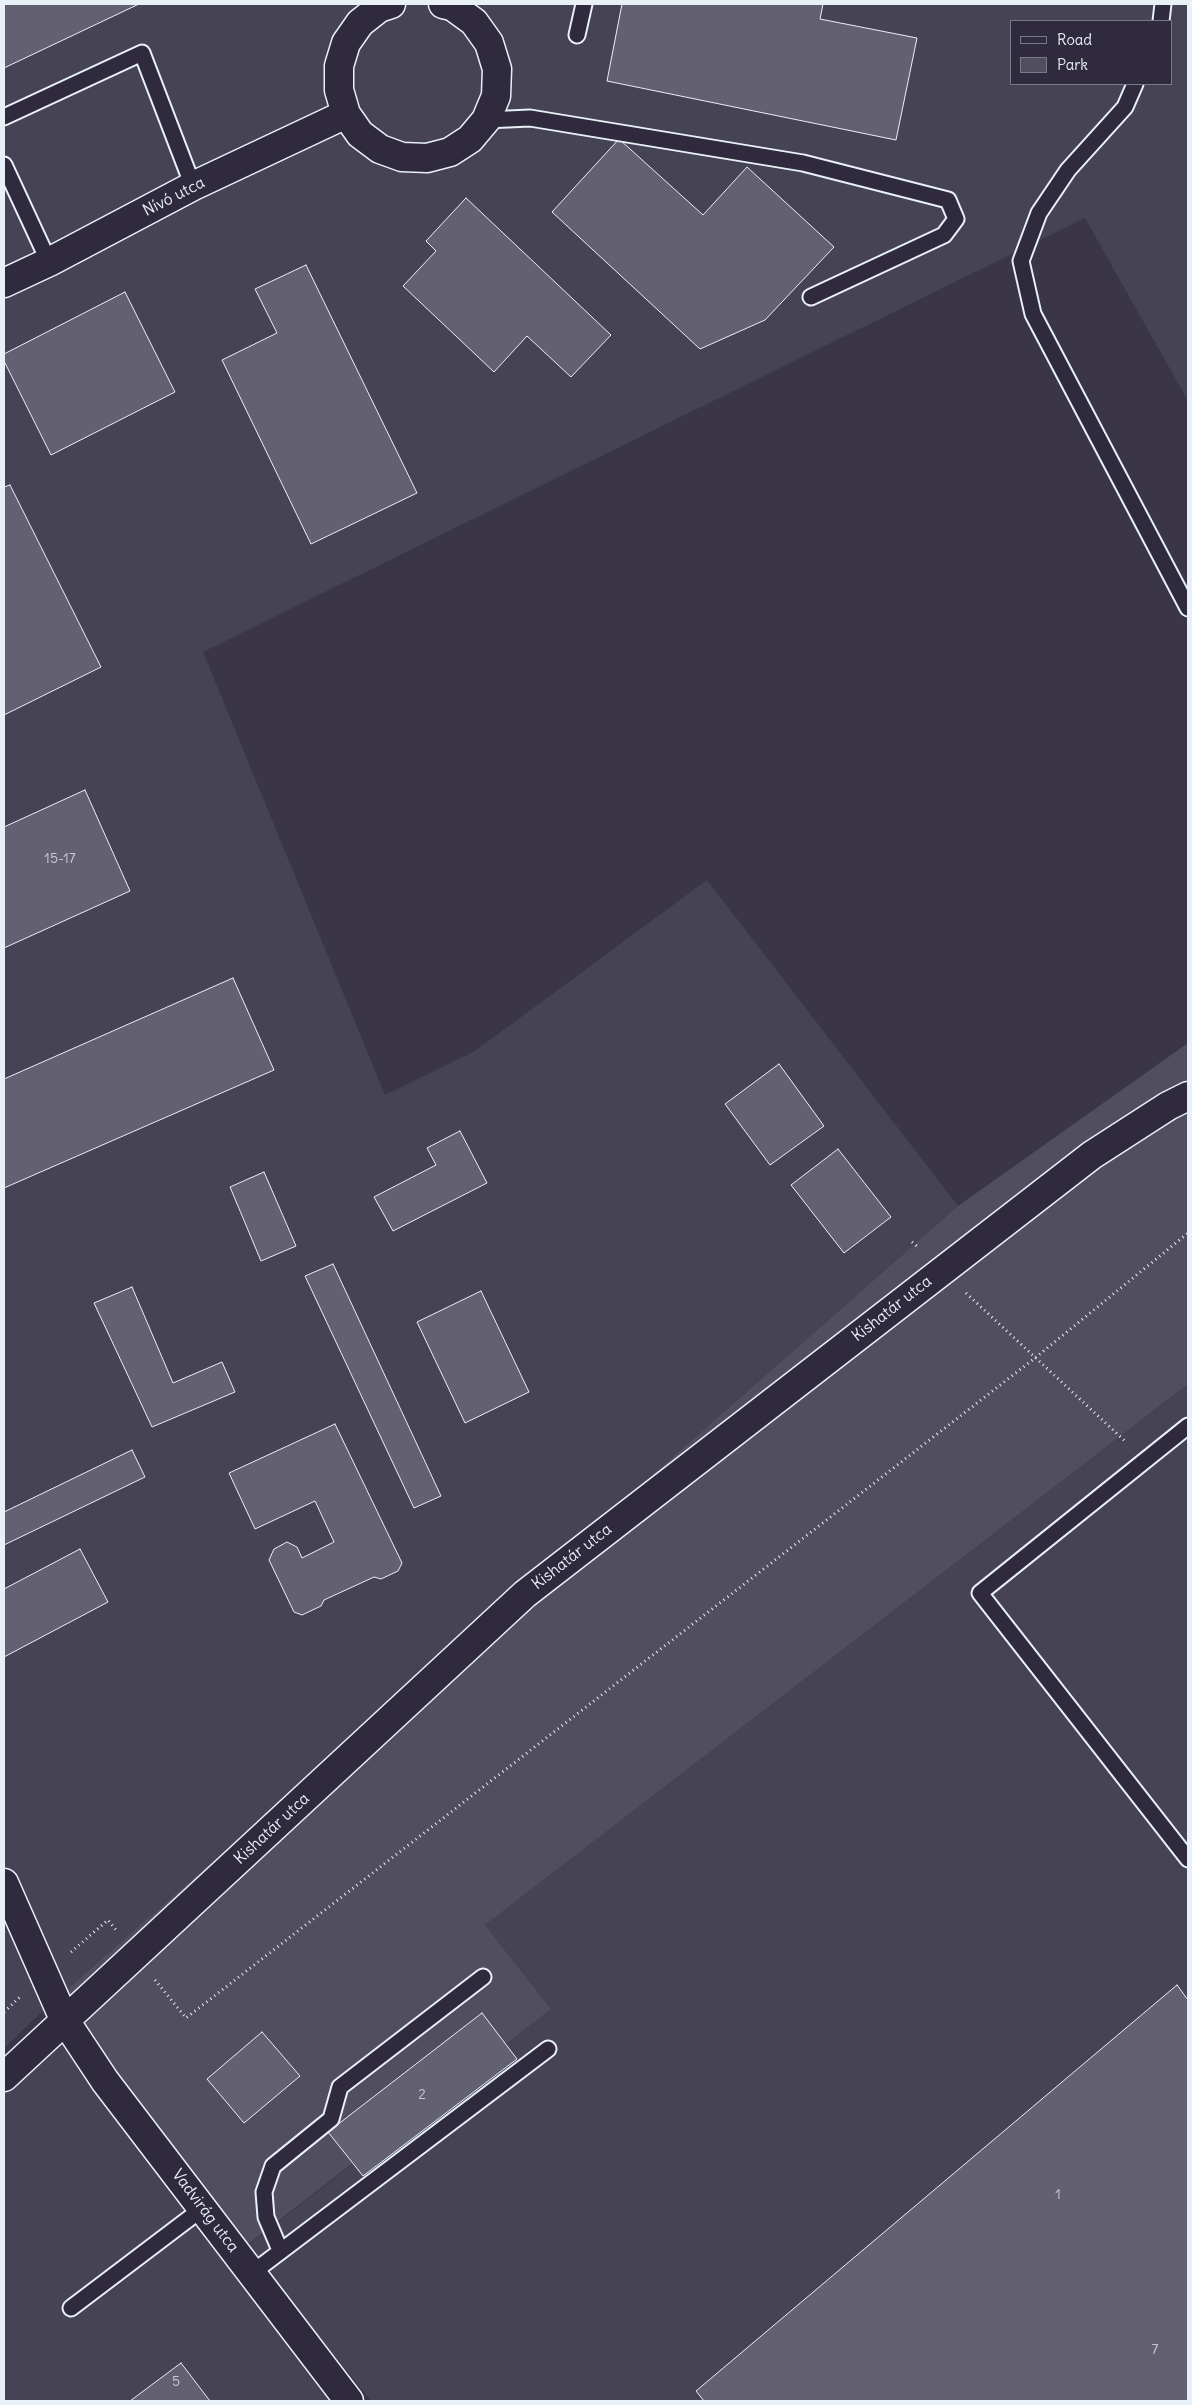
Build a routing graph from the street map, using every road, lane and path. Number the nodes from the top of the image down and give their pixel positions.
1 (391, 4) edge
2 (443, 4) edge
3 (584, 4) edge
4 (1163, 4) edge
5 (1162, 20) edge
6 (578, 35) dead end
7 (1135, 85) edge
8 (346, 114) junction
9 (4, 117) edge
10 (486, 120) junction
11 (4, 165) edge
12 (193, 186) junction
13 (49, 262) junction
14 (4, 283) edge
15 (811, 297) dead end
16 (1188, 608) edge
17 (1188, 1096) edge
18 (1188, 1233) edge
19 (912, 1242) dead end
20 (942, 1270) junction
21 (1035, 1358) junction
22 (1188, 1426) edge
23 (1144, 1460) junction
24 (1188, 1859) edge
25 (4, 1883) edge
26 (483, 1977) dead end
27 (161, 1988) dead end
28 (17, 2000) dead end
29 (4, 2012) edge
30 (64, 2020) junction
31 (548, 2049) dead end
32 (4, 2077) edge
33 (203, 2208) junction
34 (280, 2250) junction
35 (252, 2273) junction
36 (71, 2308) dead end
37 (349, 2401) edge

1 - 8 street
2 - 10 street
3 - 6 lane
4 - 5 lane
7 - 16 lane
8 - 10 street
8 - 12 street, Nívó utca
9 - 12 lane
10 - 15 lane
11 - 13 lane
12 - 13 street, Nívó utca
13 - 14 street, Nívó utca
17 - 20 street, Kishatár utca
18 - 21 path
19 - 20 path
20 - 21 path
20 - 30 street, Kishatár utca
21 - 23 path
21 - 27 path
22 - 23 lane
23 - 24 lane
25 - 30 street, Vadvirág utca
26 - 34 lane
28 - 29 path
30 - 32 street, Kishatár utca
30 - 33 street, Vadvirág utca
31 - 34 lane
33 - 35 street, Vadvirág utca
33 - 36 lane
34 - 35 lane
35 - 37 street, Vadvirág utca

